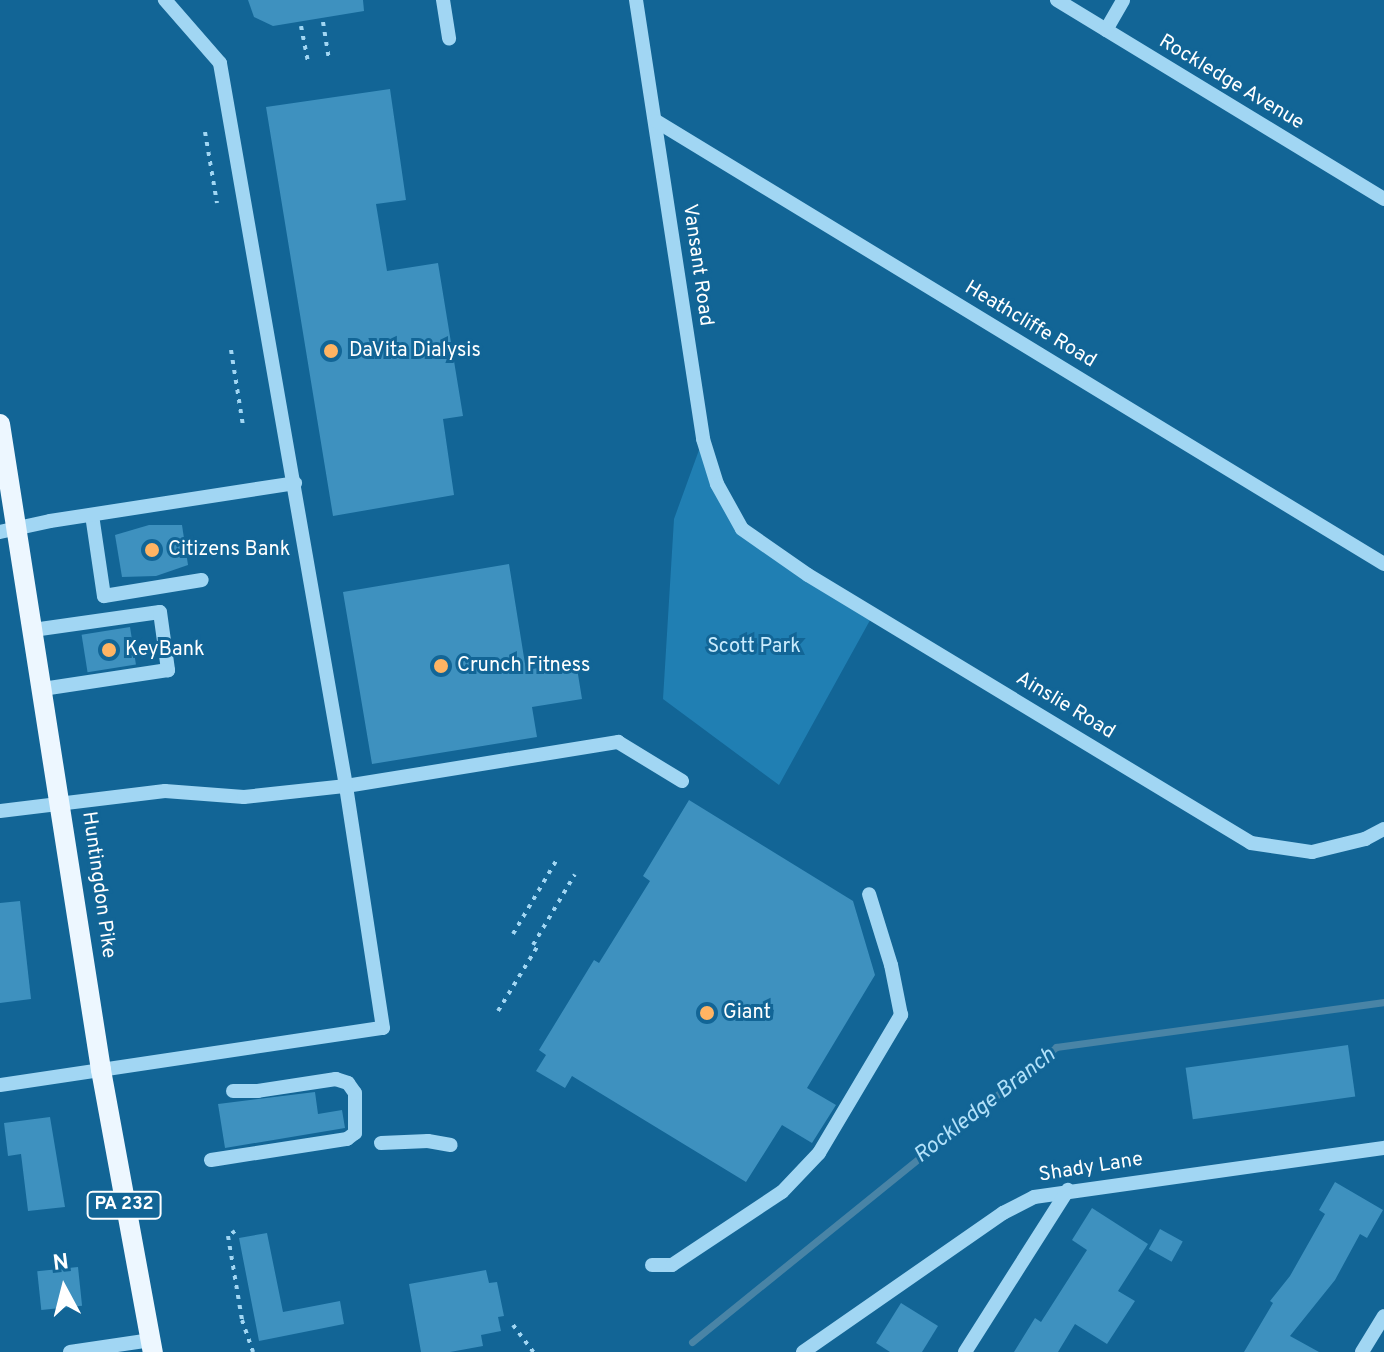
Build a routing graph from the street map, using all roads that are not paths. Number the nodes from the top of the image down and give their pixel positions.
1 (165, 0) edge
2 (443, 0) edge
3 (636, 0) edge
4 (1057, 0) edge
5 (1123, 0) edge
6 (1106, 30) junction
7 (449, 39) dead end
8 (656, 121) junction
9 (1384, 199) edge
10 (0, 424) edge
11 (295, 483) junction
12 (92, 515) junction
13 (742, 529) joint
14 (9, 531) edge
15 (1384, 564) edge
16 (202, 580) dead end
17 (33, 630) junction
18 (42, 689) junction
19 (682, 781) dead end
20 (346, 786) junction
21 (61, 802) junction
22 (0, 811) edge
23 (1384, 829) edge
24 (869, 894) dead end
25 (101, 1070) junction
26 (0, 1085) edge
27 (233, 1091) dead end
28 (381, 1143) dead end
29 (451, 1145) dead end
30 (1384, 1148) edge
31 (211, 1160) dead end
32 (1068, 1190) junction
33 (652, 1265) dead end
34 (1384, 1316) edge
35 (152, 1346) edge
36 (70, 1352) edge
37 (803, 1352) edge
38 (965, 1352) edge
39 (1362, 1352) edge

1 - 11 street
2 - 7 street
3 - 8 street, Vansant Road
4 - 6 street, Rockledge Avenue
5 - 6 street
6 - 9 street, Rockledge Avenue
8 - 13 street, Vansant Road
8 - 15 street, Heathcliffe Road
10 - 14 main road, Huntingdon Pike / PA 232
11 - 12 street
11 - 20 street
12 - 14 street
12 - 16 street
13 - 23 street, Ainslie Road
14 - 17 main road, Huntingdon Pike / PA 232
17 - 18 main road, Huntingdon Pike / PA 232
17 - 18 street
18 - 21 main road, Huntingdon Pike / PA 232
19 - 20 street
20 - 21 street
20 - 25 street
21 - 22 street
21 - 25 main road, Huntingdon Pike / PA 232
24 - 33 street
25 - 26 street
25 - 35 main road, Huntingdon Pike / PA 232
27 - 31 street
28 - 29 street
30 - 32 street, Shady Lane
32 - 37 street, Shady Lane
32 - 38 street
34 - 39 street
35 - 36 street

